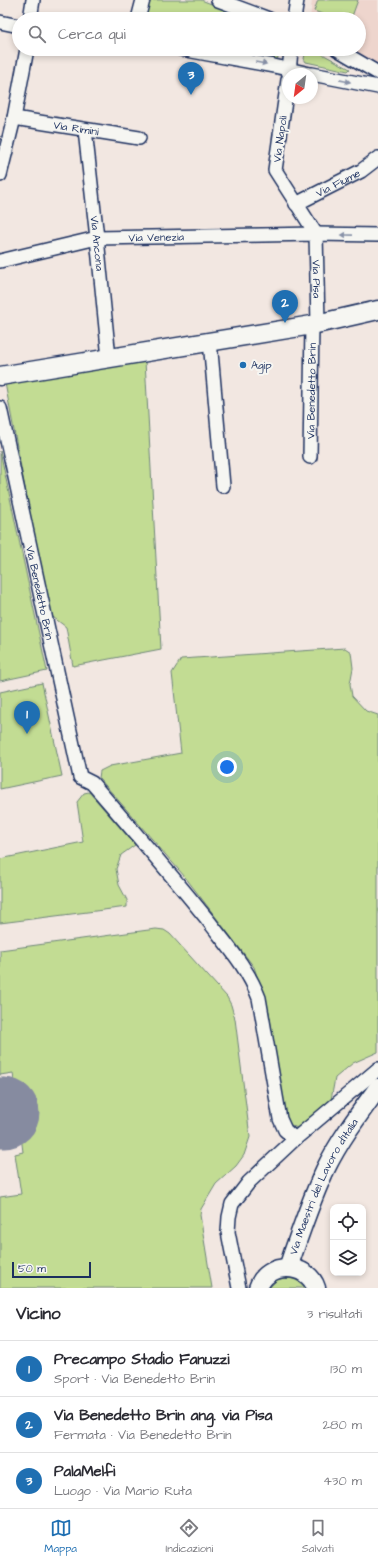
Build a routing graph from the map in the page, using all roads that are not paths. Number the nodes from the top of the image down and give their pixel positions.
1 (33, 0) edge
2 (142, 0) edge
3 (218, 0) edge
4 (297, 0) edge
5 (31, 12) edge
6 (139, 12) edge
7 (250, 12) edge
8 (295, 12) edge
9 (0, 22) edge
10 (12, 25) edge
11 (26, 56) edge
12 (210, 56) edge
13 (290, 56) edge
14 (349, 56) edge
15 (290, 68) edge
16 (282, 73) edge
17 (378, 73) edge
18 (318, 75) edge
19 (378, 87) edge
20 (285, 104) edge
21 (14, 118) junction
22 (85, 130) junction
23 (139, 138) dead end
24 (378, 158) edge
25 (0, 174) edge
26 (296, 204) junction
27 (316, 234) junction
28 (378, 235) edge
29 (97, 238) junction
30 (0, 261) edge
31 (378, 310) edge
32 (315, 324) junction
33 (210, 341) junction
34 (109, 358) junction
35 (0, 376) edge
36 (0, 408) edge
37 (310, 457) dead end
38 (224, 486) dead end
39 (378, 1069) edge
40 (378, 1088) edge
41 (295, 1139) junction
42 (288, 1268) junction
43 (239, 1288) edge
44 (258, 1288) edge
45 (316, 1288) edge

1 - 5 street
2 - 6 street
3 - 7 street
4 - 8 street
9 - 10 street
11 - 21 street
12 -> 16 street
13 - 15 street, Via Napoli
14 - 17 street
18 -> 19 street
20 - 26 street, Via Napoli
21 - 22 street, Via Rimini
21 - 25 street
22 - 23 street, Via Rimini
22 - 29 street, Via Ancona
24 - 26 street, Via Fiume
26 - 27 street, Via Napoli
28 -> 27 street, Via Venezia
27 - 29 street, Via Venezia
27 - 32 street, Via Pisa
29 - 30 street, Via Venezia
29 - 34 street, Via Ancona
31 - 32 street
32 - 33 street
32 - 37 street, Via Benedetto Brin
33 - 34 street
33 - 38 street
34 - 35 street
36 - 41 street, Via Benedetto Brin
39 - 41 street
40 - 42 street, Via Maestri del Lavoro d'Italia
41 - 43 street
42 - 44 street, Via Maestri del Lavoro d'Italia
42 - 45 street, Via Maestri del Lavoro d'Italia

